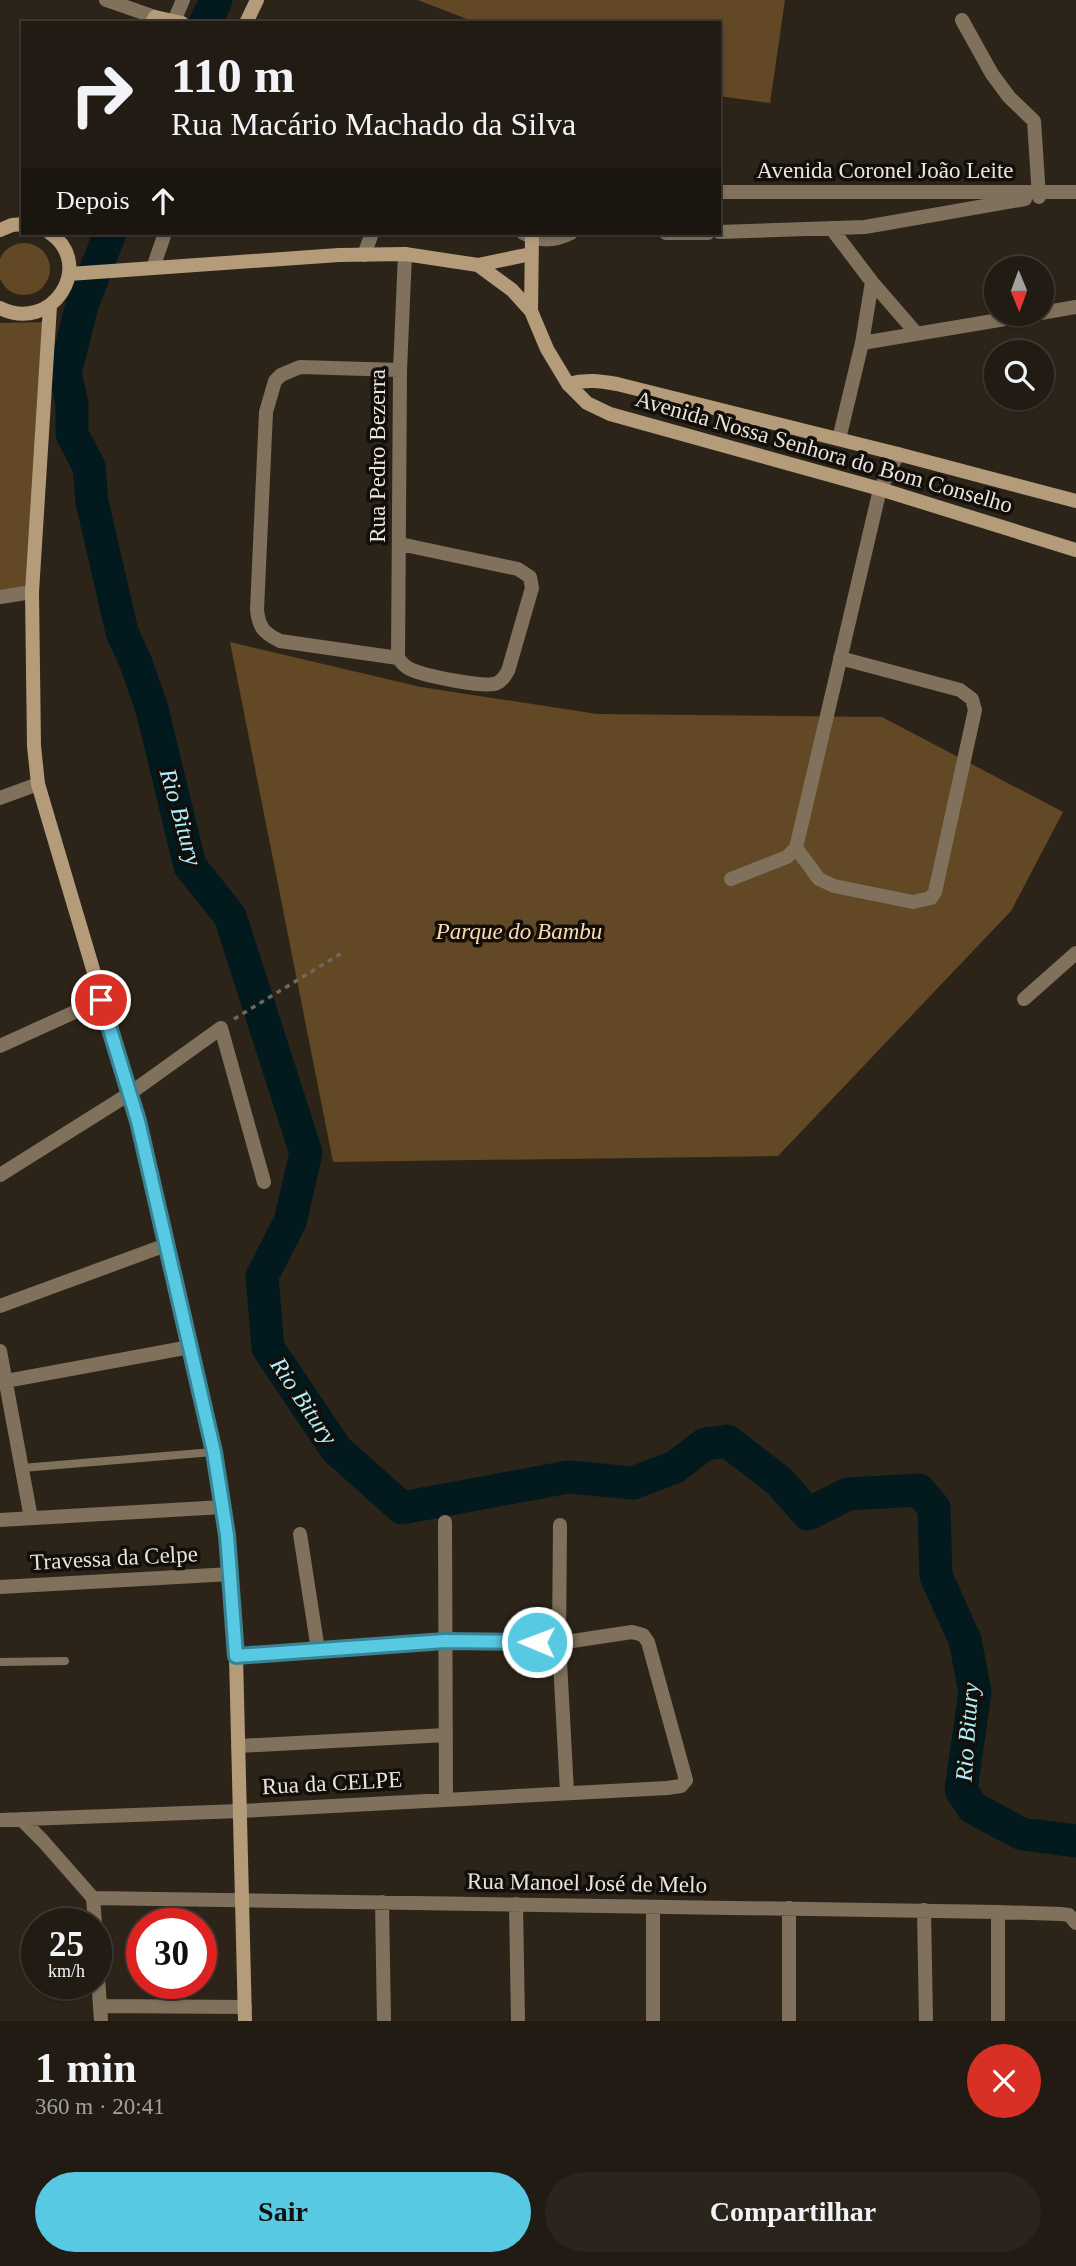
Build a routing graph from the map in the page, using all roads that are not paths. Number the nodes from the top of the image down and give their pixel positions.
1 (106, 0) edge
2 (183, 0) edge
3 (257, 0) edge
4 (153, 20) edge
5 (962, 20) dead end
6 (178, 21) edge
7 (247, 21) edge
8 (721, 192) edge
9 (1076, 192) edge
10 (1043, 194) junction
11 (21, 224) edge
12 (831, 228) junction
13 (0, 230) edge
14 (721, 232) edge
15 (55, 235) edge
16 (165, 235) edge
17 (371, 235) edge
18 (528, 235) edge
19 (566, 235) edge
20 (405, 254) junction
21 (531, 254) junction
22 (364, 255) junction
23 (478, 265) junction
24 (152, 268) junction
25 (76, 273) junction
26 (872, 282) junction
27 (50, 306) junction
28 (1076, 307) edge
29 (0, 308) edge
30 (531, 311) junction
31 (1054, 311) edge
32 (984, 323) edge
33 (917, 334) junction
34 (862, 343) junction
35 (400, 370) junction
36 (568, 384) junction
37 (839, 439) junction
38 (898, 454) junction
39 (880, 489) junction
40 (1076, 501) edge
41 (400, 544) junction
42 (1076, 550) edge
43 (32, 592) junction
44 (0, 597) edge
45 (398, 658) junction
46 (840, 658) junction
47 (38, 784) junction
48 (0, 798) edge
49 (796, 848) junction
50 (731, 879) dead end
51 (1076, 953) edge
52 (1024, 999) dead end
53 (101, 1000) junction
54 (0, 1046) edge
55 (129, 1094) junction
56 (0, 1175) edge
57 (264, 1182) dead end
58 (166, 1245) junction
59 (0, 1306) edge
60 (190, 1348) junction
61 (0, 1351) edge
62 (3, 1381) edge
63 (214, 1452) junction
64 (22, 1468) junction
65 (223, 1507) junction
66 (32, 1518) junction
67 (0, 1520) edge
68 (445, 1522) dead end
69 (560, 1525) dead end
70 (300, 1534) dead end
71 (231, 1574) junction
72 (0, 1587) edge
73 (445, 1641) junction
74 (559, 1643) junction
75 (318, 1650) junction
76 (236, 1656) junction
77 (65, 1661) dead end
78 (0, 1662) edge
79 (446, 1735) junction
80 (238, 1746) junction
81 (568, 1793) junction
82 (446, 1799) junction
83 (240, 1811) junction
84 (21, 1819) junction
85 (0, 1820) edge
86 (93, 1898) junction
87 (242, 1900) junction
88 (382, 1902) junction
89 (516, 1905) junction
90 (653, 1907) junction
91 (94, 1908) edge
92 (789, 1908) junction
93 (924, 1910) junction
94 (999, 1912) junction
95 (1076, 1923) edge
96 (100, 1999) edge
97 (100, 2006) junction
98 (245, 2014) edge
99 (101, 2021) edge
100 (384, 2021) edge
101 (518, 2021) edge
102 (653, 2021) edge
103 (789, 2021) edge
104 (926, 2021) edge
105 (998, 2021) edge

1 - 4 street
2 - 6 street
3 - 7 street
5 - 10 street
8 - 10 street, Avenida Coronel João Leite
9 - 10 street, Avenida Coronel João Leite
10 - 12 street, Avenida Coronel João Leite
11 - 13 street
12 - 14 street, Avenida Coronel João Leite
12 - 26 street
15 - 25 street
16 - 24 street
17 - 22 street
18 - 19 street
18 - 21 street, Avenida Nossa Senhora do Bom Conselho
20 - 22 street
20 - 23 street
20 - 35 street, Rua Pedro Bezerra
21 - 23 street
21 - 30 street, Avenida Nossa Senhora do Bom Conselho
22 - 24 street
23 - 30 street
24 - 25 street
25 - 27 street
26 - 33 street
26 - 34 street
27 - 29 street
27 - 43 street
28 - 31 street
30 - 36 street, Avenida Nossa Senhora do Bom Conselho
32 - 33 street
33 - 34 street
34 - 37 street
35 - 41 street, Rua Pedro Bezerra
35 - 45 street
36 - 37 street, Avenida Nossa Senhora do Bom Conselho
36 - 39 street, Avenida Nossa Senhora do Bom Conselho
37 - 38 street, Avenida Nossa Senhora do Bom Conselho
38 - 39 street
38 - 40 street, Avenida Nossa Senhora do Bom Conselho
39 - 42 street, Avenida Nossa Senhora do Bom Conselho
39 - 46 street
41 - 45 street, Rua Pedro Bezerra
41 - 45 street
43 - 44 street
43 - 47 street
46 - 49 street
46 - 49 street
47 - 48 street
47 - 53 street
49 - 50 street
51 - 52 street
53 - 54 street
53 - 55 street
55 - 56 street
55 - 57 street
55 - 58 street
58 - 59 street
58 - 60 street
60 - 62 street
60 - 63 street
61 - 62 street
62 - 64 street
63 - 64 lane
63 - 65 street
64 - 66 street
65 - 66 street
65 - 71 street
66 - 67 street
68 - 73 street
69 - 74 street
70 - 75 street
71 - 72 street, Travessa da Celpe
71 - 76 street
73 - 74 street
73 - 75 street
73 - 79 street
74 - 81 street
74 - 81 street, Rua da CELPE
75 - 76 street
76 - 80 street
77 - 78 lane
79 - 80 street
79 - 82 street
80 - 83 street
81 - 82 street, Rua da CELPE
82 - 83 street, Rua da CELPE
83 - 84 street, Rua da CELPE
83 - 87 street
84 - 85 street, Rua da CELPE
84 - 86 street
86 - 87 street, Rua Manoel José de Melo
86 - 91 street
87 - 88 street, Rua Manoel José de Melo
87 - 98 street
88 - 89 street, Rua Manoel José de Melo
88 - 100 street
89 - 90 street, Rua Manoel José de Melo
89 - 101 street
90 - 92 street, Rua Manoel José de Melo
90 - 102 street
92 - 93 street, Rua Manoel José de Melo
92 - 103 street
93 - 94 street, Rua Manoel José de Melo
93 - 104 street
94 - 95 street, Rua Manoel José de Melo
94 - 105 street
96 - 97 street
97 - 98 street
97 - 99 street

